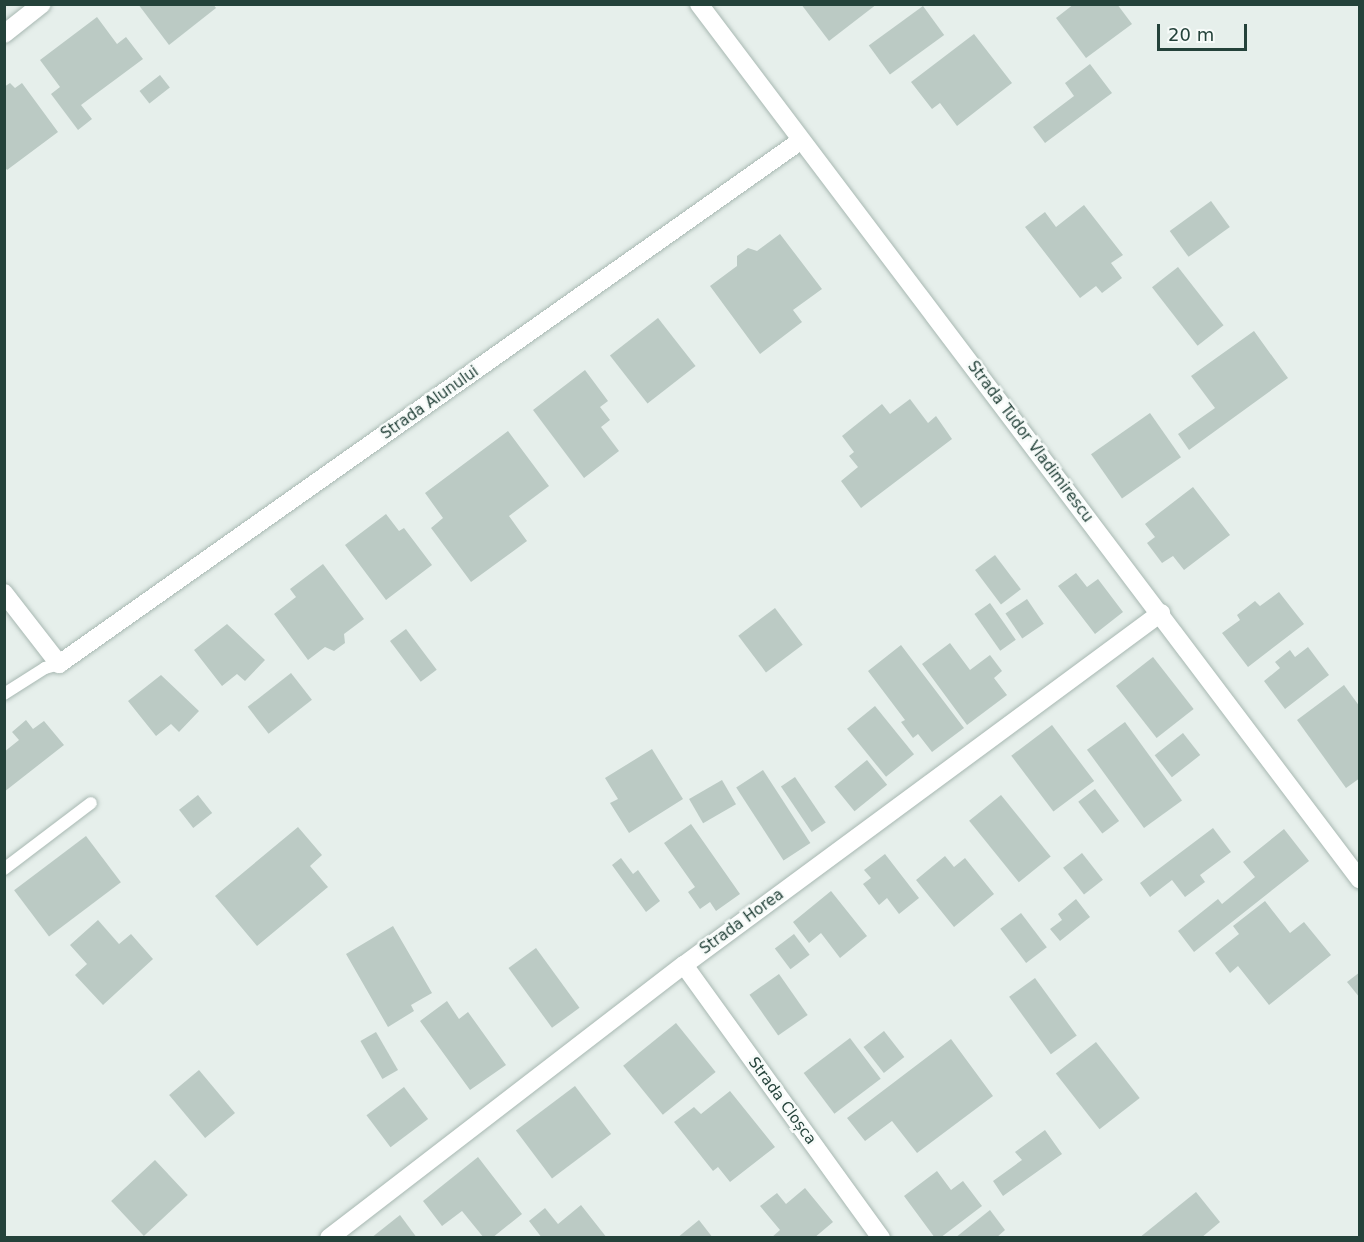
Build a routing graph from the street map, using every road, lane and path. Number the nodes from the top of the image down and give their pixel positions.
1 (42, 4) edge
2 (699, 4) edge
3 (4, 34) edge
4 (800, 141) junction
5 (4, 594) edge
6 (1161, 613) junction
7 (59, 664) junction
8 (4, 694) edge
9 (91, 803) dead end
10 (4, 869) edge
11 (1359, 880) edge
12 (684, 965) junction
13 (329, 1238) edge
14 (881, 1238) edge

1 - 3 street
2 - 4 street, Strada Tudor Vladimirescu
4 - 6 street, Strada Tudor Vladimirescu
4 - 7 street, Strada Alunului
5 - 7 street
6 - 11 street, Strada Tudor Vladimirescu
6 - 12 street, Strada Horea
7 - 8 lane
9 - 10 lane
12 - 13 street, Strada Horea
12 - 14 street, Strada Cloșca

